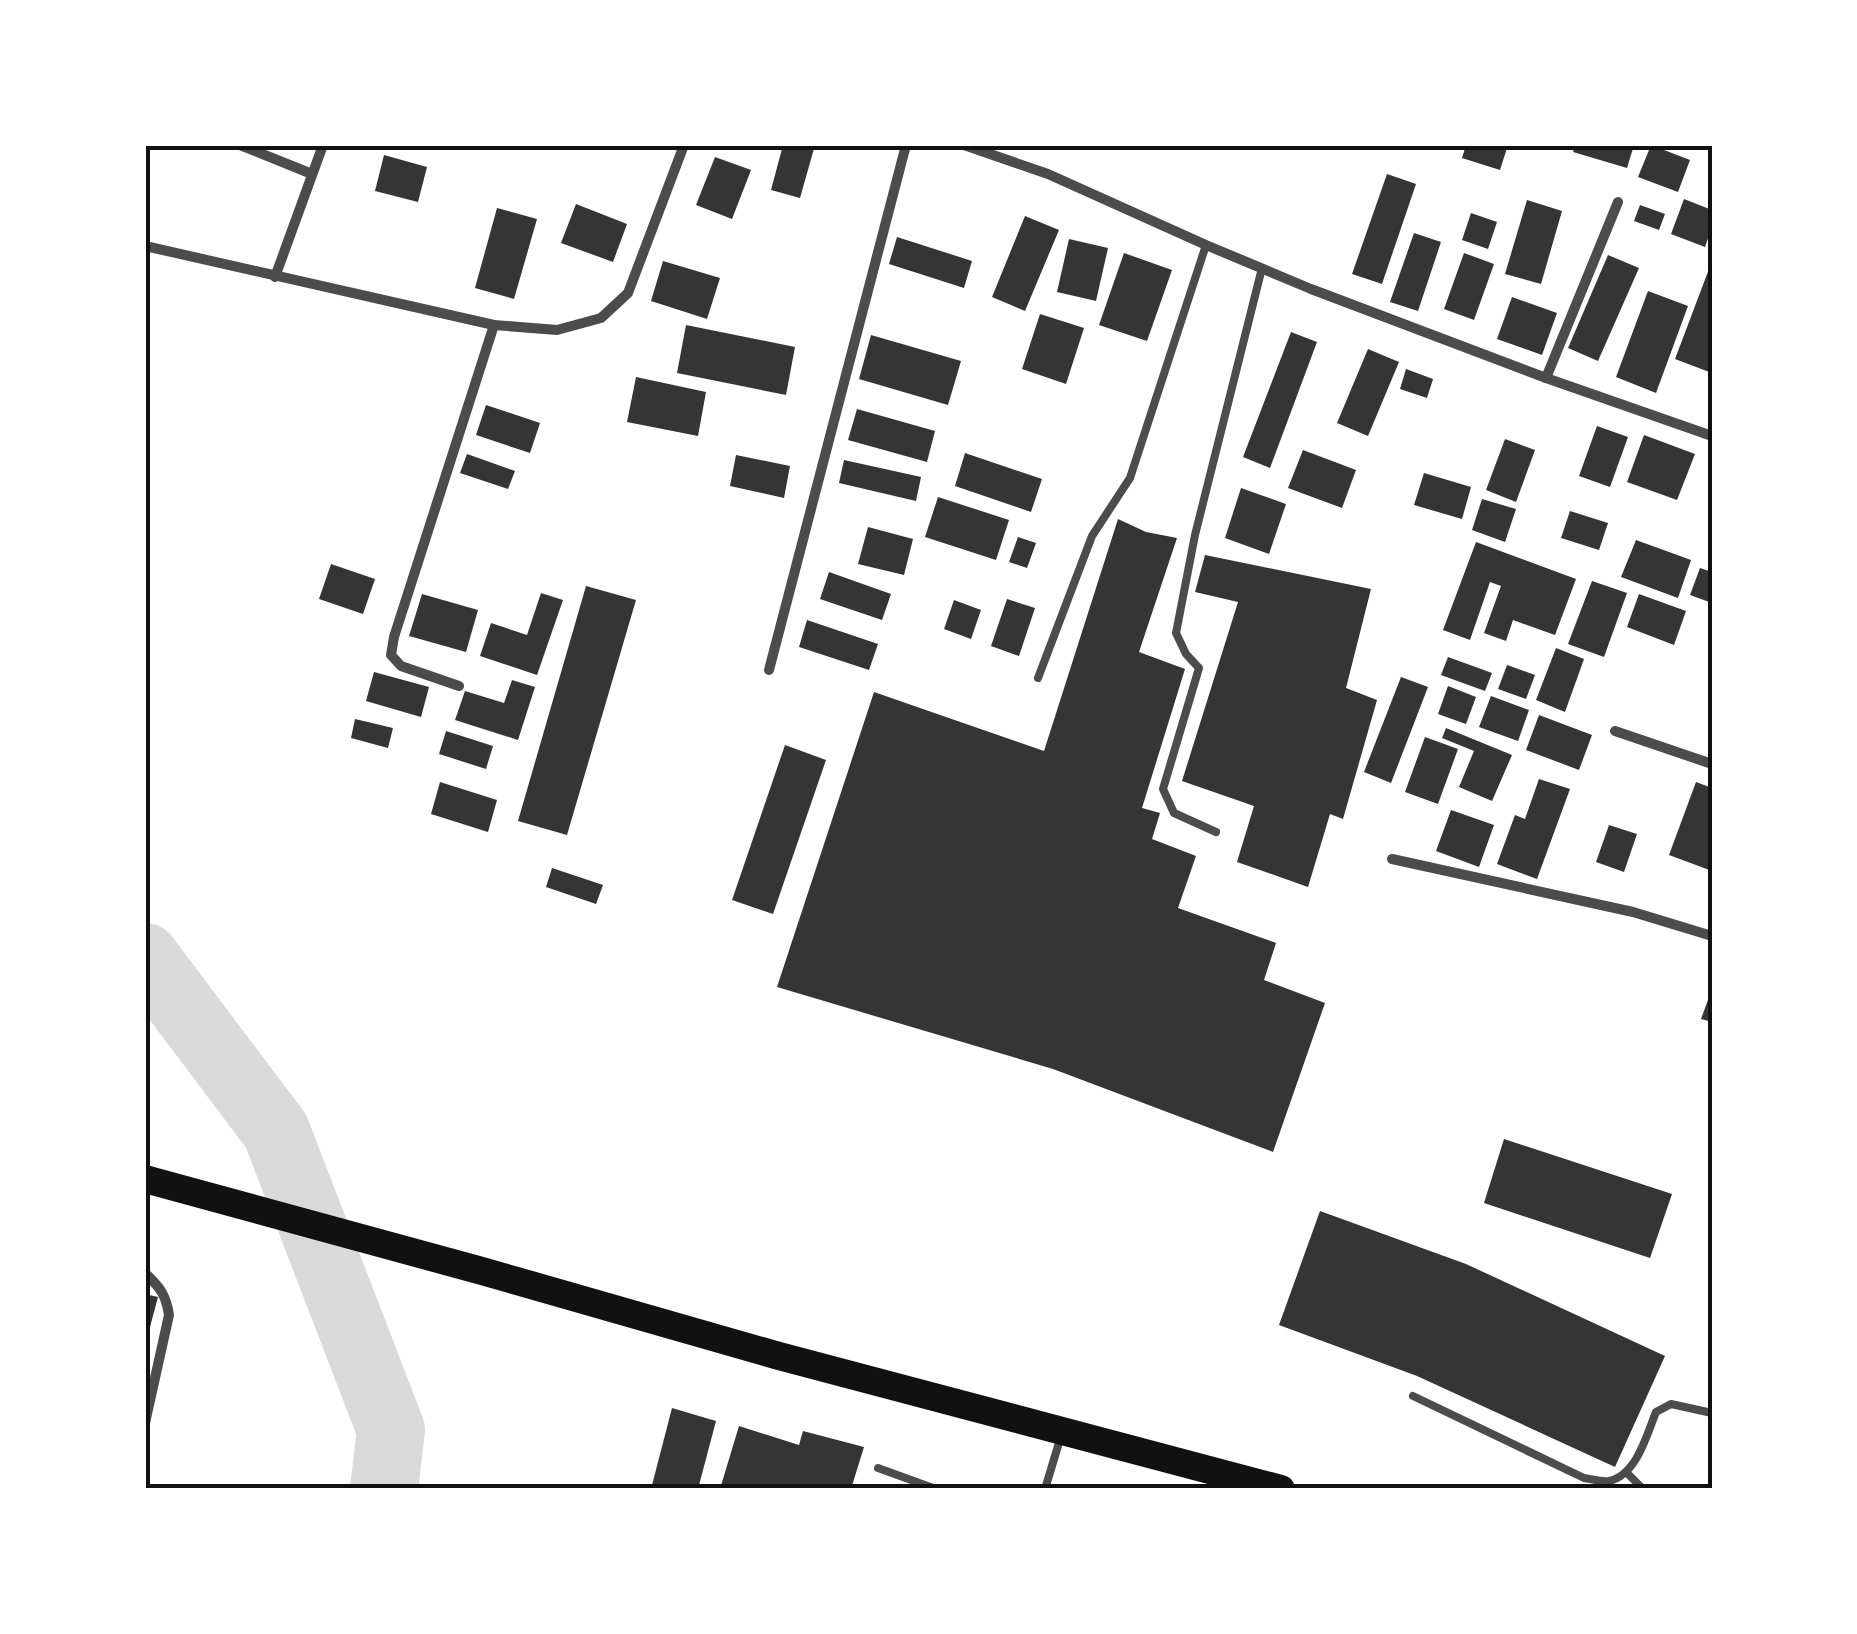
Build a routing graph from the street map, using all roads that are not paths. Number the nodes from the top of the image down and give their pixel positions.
1 (240, 145) edge
2 (323, 145) edge
3 (684, 145) edge
4 (906, 145) edge
5 (964, 145) edge
6 (312, 174) junction
7 (1618, 202) dead end
8 (1206, 245) junction
9 (145, 246) edge
10 (1262, 268) junction
11 (274, 277) junction
12 (494, 325) junction
13 (1546, 378) junction
14 (1712, 436) edge
15 (769, 670) dead end
16 (1038, 678) dead end
17 (459, 686) dead end
18 (1615, 731) dead end
19 (1712, 764) edge
20 (1216, 832) dead end
21 (1392, 859) dead end
22 (1712, 936) edge
23 (145, 1180) edge
24 (145, 1273) edge
25 (1414, 1396) dead end
26 (1712, 1413) edge
27 (145, 1424) edge
28 (1062, 1431) junction
29 (878, 1468) dead end
30 (1626, 1472) junction
31 (1216, 1480) edge
32 (1274, 1488) edge
33 (936, 1489) edge
34 (1045, 1489) edge
35 (1643, 1489) edge

1 - 6 street
2 - 6 street
3 - 12 street
4 - 15 street
5 - 8 street
6 - 11 street
7 - 13 street
8 - 10 street
8 - 16 lane
9 - 11 street
10 - 13 street
10 - 20 lane
11 - 12 street
12 - 17 street
13 - 14 street
18 - 19 street
21 - 22 street
23 - 28 highway
24 - 27 street
25 - 30 lane
26 - 30 lane
28 - 31 highway
28 - 34 lane
29 - 33 lane
30 - 35 lane
31 - 32 highway

